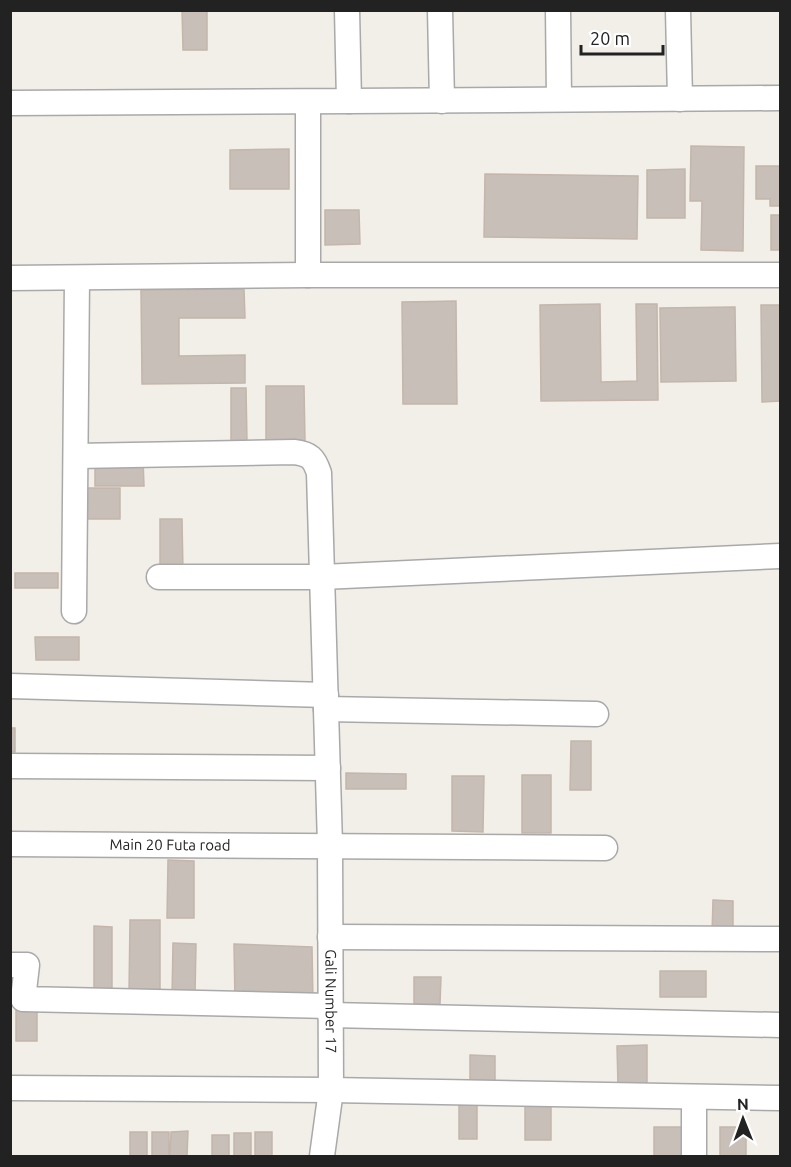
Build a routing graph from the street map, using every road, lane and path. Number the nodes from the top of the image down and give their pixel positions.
1 (347, 10) edge
2 (440, 10) edge
3 (558, 10) edge
4 (678, 10) edge
5 (780, 98) edge
6 (560, 99) junction
7 (680, 99) junction
8 (349, 101) junction
9 (442, 101) junction
10 (10, 102) edge
11 (308, 102) junction
12 (308, 275) junction
13 (780, 275) edge
14 (10, 278) edge
15 (77, 278) junction
16 (76, 456) junction
17 (780, 556) edge
18 (159, 577) dead end
19 (322, 577) junction
20 (74, 612) dead end
21 (10, 686) edge
22 (326, 702) junction
23 (596, 714) dead end
24 (10, 766) edge
25 (328, 768) junction
26 (10, 844) edge
27 (330, 845) junction
28 (605, 848) dead end
29 (330, 937) junction
30 (780, 939) edge
31 (10, 965) edge
32 (330, 1010) junction
33 (780, 1025) edge
34 (10, 1088) edge
35 (331, 1090) junction
36 (694, 1097) junction
37 (780, 1098) edge
38 (322, 1156) edge
39 (694, 1156) edge

1 - 8 street
2 - 9 street
3 - 6 street
4 - 7 street
5 - 7 street
6 - 7 street
6 - 9 street
8 - 9 street
8 - 11 street
10 - 11 street
11 - 12 street
12 - 13 street
12 - 15 street
14 - 15 street
15 - 16 street
16 - 19 street, Gali Number 17
16 - 20 street
17 - 19 street
18 - 19 street
19 - 22 street, Gali Number 17
21 - 22 street
22 - 23 street
22 - 25 street, Gali Number 17
24 - 25 street
25 - 27 street, Gali Number 17
26 - 27 street, Main 20 Futa road
27 - 28 street, Main 20 Futa road
27 - 29 street, Gali Number 17
29 - 30 street
29 - 32 street, Gali Number 17
31 - 32 street
32 - 33 street
32 - 35 street, Gali Number 17
34 - 35 street
35 - 36 street
35 - 38 street, Gali Number 17
36 - 37 street
36 - 39 street

